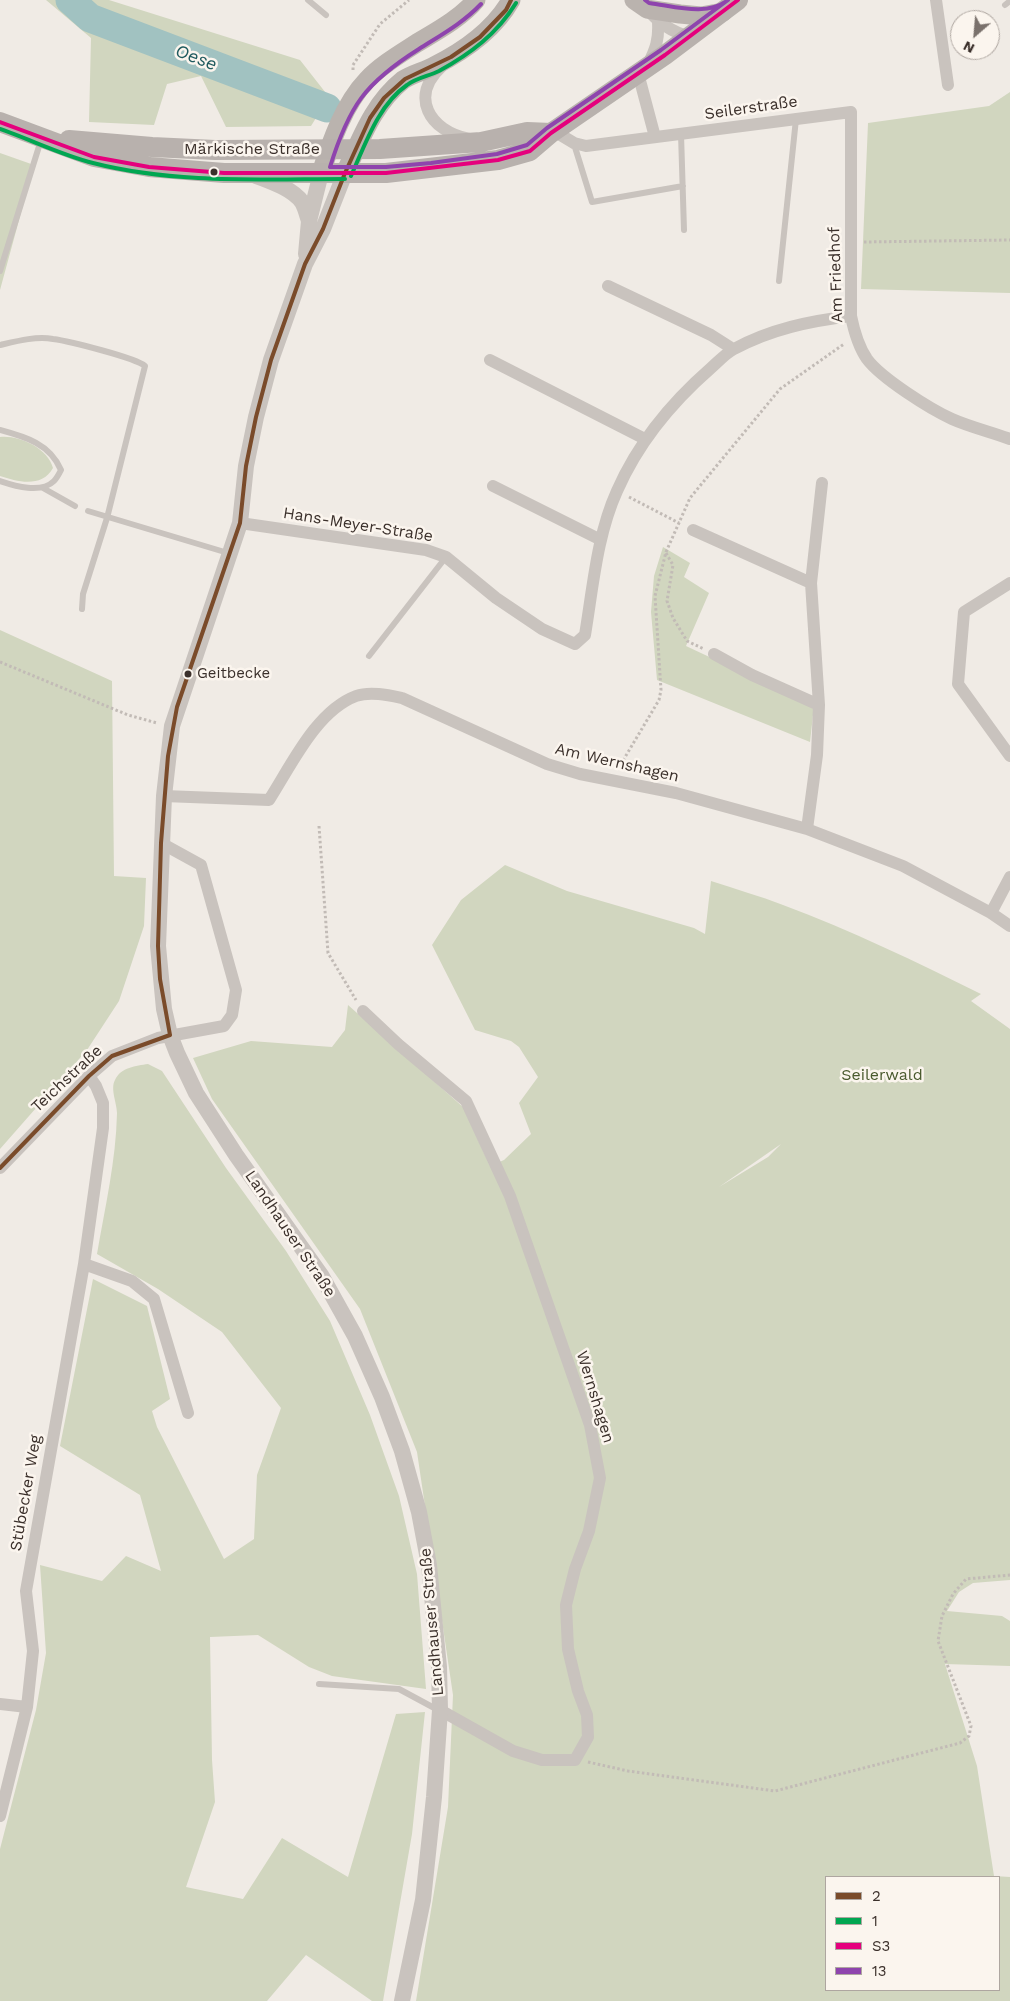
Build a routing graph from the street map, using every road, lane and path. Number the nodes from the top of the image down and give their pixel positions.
1 (308, 0) edge
2 (409, 0) edge
3 (476, 0) edge
4 (511, 0) edge
5 (936, 0) edge
6 (730, 6) edge
7 (646, 10) edge
8 (326, 15) dead end
9 (689, 37) junction
10 (452, 57) junction
11 (642, 70) junction
12 (353, 74) dead end
13 (948, 85) dead end
14 (851, 112) joint
15 (796, 119) junction
16 (0, 122) edge
17 (552, 132) junction
18 (681, 134) junction
19 (42, 137) junction
20 (655, 138) junction
21 (481, 142) junction
22 (574, 143) junction
23 (329, 149) junction
24 (356, 149) junction
25 (250, 173) junction
26 (321, 173) junction
27 (345, 173) junction
28 (683, 186) junction
29 (309, 221) junction
30 (684, 230) dead end
31 (1010, 240) edge
32 (851, 244) junction
33 (305, 264) junction
34 (0, 271) edge
35 (778, 281) dead end
36 (608, 286) dead end
37 (851, 316) junction
38 (855, 336) junction
39 (0, 345) edge
40 (733, 349) junction
41 (490, 360) dead end
42 (0, 430) edge
43 (645, 439) junction
44 (1010, 439) edge
45 (0, 481) edge
46 (822, 483) dead end
47 (493, 486) dead end
48 (43, 488) junction
49 (617, 491) junction
50 (75, 506) dead end
51 (88, 511) dead end
52 (107, 518) junction
53 (240, 523) junction
54 (679, 523) junction
55 (693, 530) dead end
56 (601, 540) junction
57 (666, 552) junction
58 (230, 554) junction
59 (446, 557) junction
60 (811, 583) junction
61 (1010, 583) edge
62 (82, 609) dead end
63 (714, 654) joint
64 (369, 656) dead end
65 (0, 662) edge
66 (819, 705) junction
67 (172, 726) junction
68 (1010, 756) edge
69 (612, 780) junction
70 (164, 796) junction
71 (319, 826) dead end
72 (807, 829) junction
73 (161, 842) junction
74 (1010, 877) edge
75 (991, 913) junction
76 (1010, 926) edge
77 (363, 1011) joint
78 (170, 1036) junction
79 (89, 1076) junction
80 (0, 1168) edge
81 (84, 1264) junction
82 (188, 1413) dead end
83 (1010, 1575) edge
84 (319, 1684) dead end
85 (0, 1704) edge
86 (27, 1707) junction
87 (440, 1710) junction
88 (575, 1760) junction
89 (0, 1816) edge
90 (402, 2001) edge

1 - 8 lane
2 - 12 path
3 - 23 main road
4 - 10 main road
5 - 13 street
6 - 7 main road
6 - 9 main road, Märkische Straße
7 - 9 street
7 - 11 street
9 - 11 main road, Märkische Straße
10 - 21 street
10 - 24 main road
11 - 17 main road, Märkische Straße
11 - 20 street
14 - 15 street, Seilerstraße
14 - 32 street, Am Friedhof
15 - 18 street, Seilerstraße
15 - 35 lane
16 - 19 main road
17 - 21 main road, Märkische Straße
17 - 22 street, Seilerstraße
17 - 27 main road, Märkische Straße
18 - 20 street, Seilerstraße
18 - 28 lane
19 - 23 main road, Märkische Straße
19 - 25 main road, Märkische Straße
19 - 34 lane
20 - 22 street, Seilerstraße
21 - 24 main road, Märkische Straße
22 - 28 lane
23 - 24 main road, Märkische Straße
23 - 26 main road
24 - 27 main road
25 - 26 main road, Märkische Straße
25 - 29 street
26 - 27 main road, Märkische Straße
26 - 29 street
27 - 33 street
28 - 30 lane
29 - 33 street
31 - 32 path
32 - 37 street, Am Friedhof
33 - 53 street
36 - 40 street
37 - 38 street, Am Friedhof
37 - 40 street, Hans-Meyer-Straße
38 - 44 street, Am Friedhof
38 - 54 path
39 - 52 lane
40 - 43 street, Hans-Meyer-Straße
41 - 43 street
42 - 48 lane
43 - 49 street, Hans-Meyer-Straße
45 - 48 lane
46 - 60 street
47 - 56 street
48 - 50 lane
49 - 54 path
49 - 56 street, Hans-Meyer-Straße
51 - 52 lane
52 - 58 lane
52 - 62 lane
53 - 58 street
53 - 59 street, Hans-Meyer-Straße
54 - 57 path
55 - 60 street
56 - 59 street, Hans-Meyer-Straße
57 - 63 path
57 - 69 path
58 - 67 street
59 - 64 lane
60 - 66 street
61 - 68 street
63 - 66 street
65 - 67 path
66 - 72 street
67 - 70 street
69 - 70 street, Am Wernshagen
69 - 72 street, Am Wernshagen
70 - 73 street
71 - 77 path
72 - 75 street, Am Wernshagen
73 - 78 street
73 - 78 street
74 - 75 street
75 - 76 street, Am Wernshagen
77 - 88 street, Wernshagen
78 - 79 street, Teichstraße
78 - 87 street, Landhauser Straße
79 - 80 street, Teichstraße
79 - 81 street, Stübecker Weg
81 - 82 street
81 - 86 street, Stübecker Weg
83 - 88 path
84 - 87 lane
85 - 86 street
86 - 89 street, Stübecker Weg
87 - 88 street
87 - 90 street, Landhauser Straße

